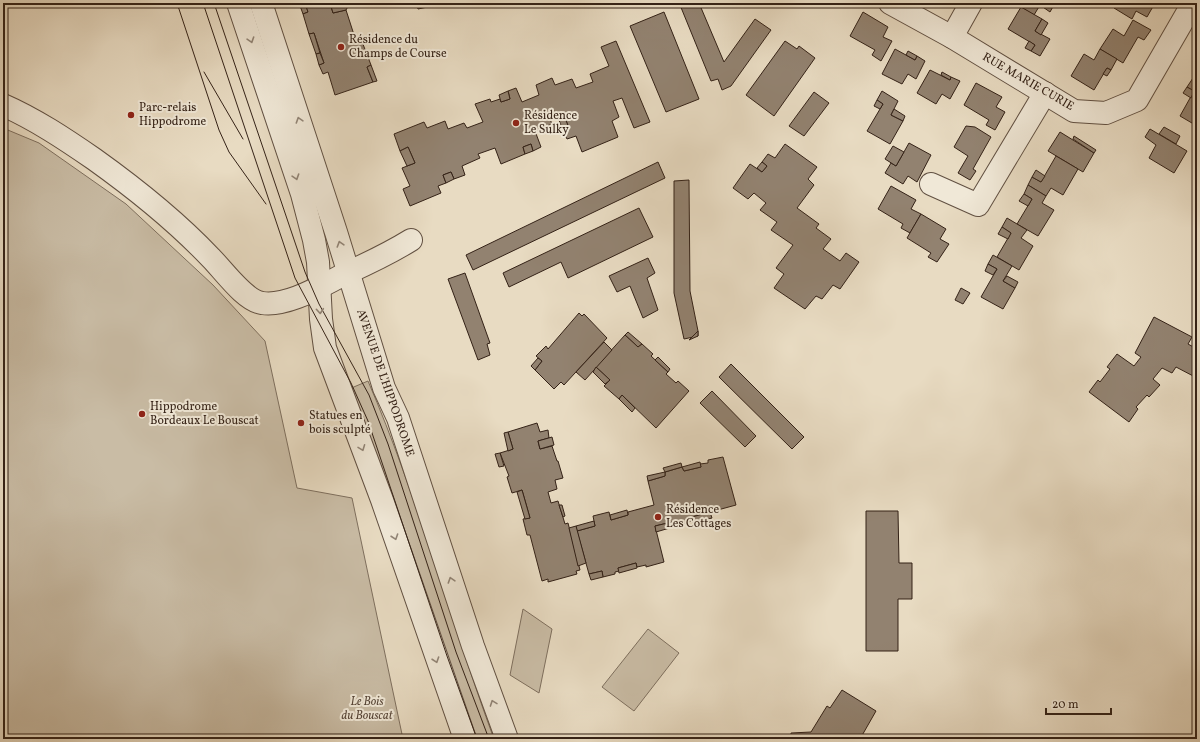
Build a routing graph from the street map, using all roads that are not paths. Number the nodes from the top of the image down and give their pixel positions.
1 (238, 3) edge
2 (261, 3) edge
3 (890, 3) edge
4 (971, 3) edge
5 (1193, 3) edge
6 (952, 37) junction
7 (1045, 93) junction
8 (3, 105) edge
9 (931, 184) dead end
10 (411, 240) dead end
11 (348, 273) junction
12 (319, 287) junction
13 (465, 739) edge
14 (507, 739) edge

1 -> 12 street
11 -> 2 street, AVENUE DE L'HIPPODROME
3 - 6 street, RUE MARIE CURIE
4 - 6 street
5 - 7 street, RUE MARIE CURIE
6 - 7 street, RUE MARIE CURIE
7 - 9 street
8 - 12 street
10 - 11 street
11 - 12 street
14 -> 11 street, AVENUE DE L'HIPPODROME
12 -> 13 street

